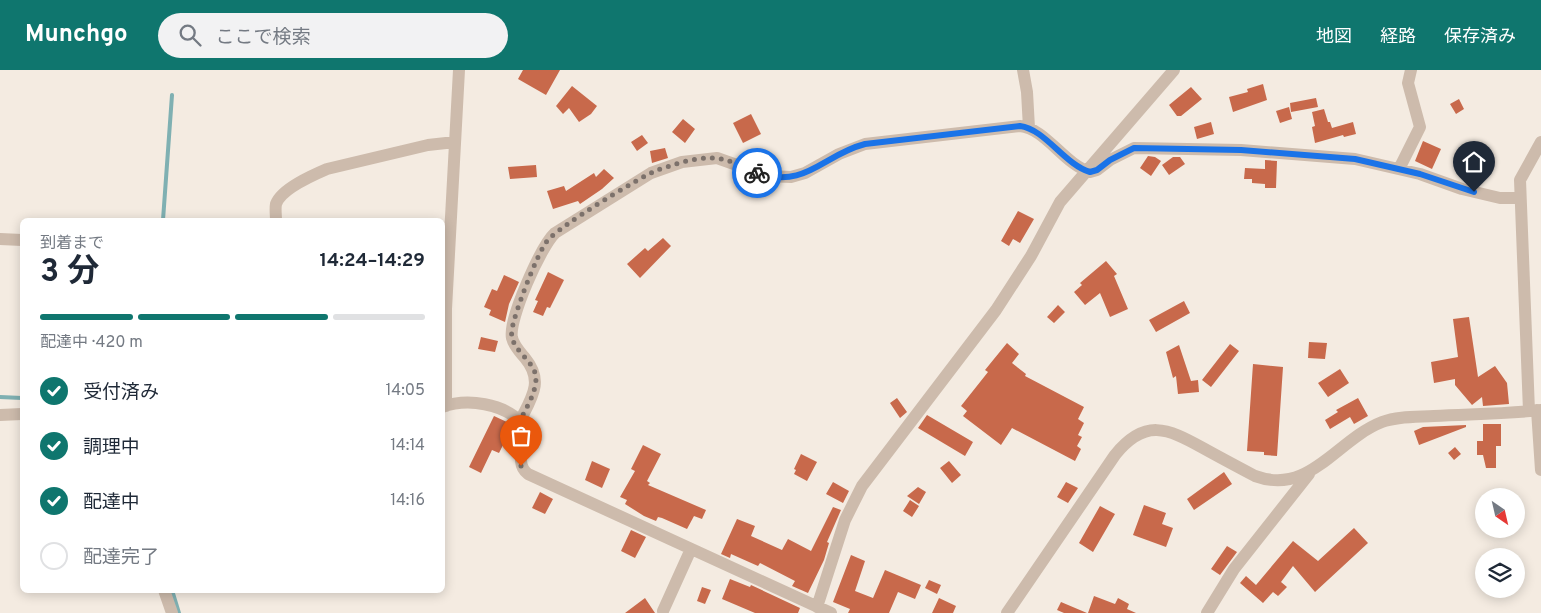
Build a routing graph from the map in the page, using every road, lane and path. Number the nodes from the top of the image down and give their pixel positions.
1 (459, 70) edge
2 (1023, 70) edge
3 (1174, 70) edge
4 (1411, 70) edge
5 (1028, 128) junction
6 (455, 142) junction
7 (1541, 142) edge
8 (1399, 169) junction
9 (1086, 171) junction
10 (1520, 198) junction
11 (276, 218) edge
12 (0, 239) edge
13 (20, 240) edge
14 (445, 358) edge
15 (445, 407) edge
16 (1535, 410) edge
17 (20, 414) edge
18 (0, 415) edge
19 (520, 421) junction
20 (1541, 470) edge
21 (1310, 472) junction
22 (691, 549) junction
23 (165, 593) edge
24 (817, 607) junction
25 (663, 611) dead end
26 (172, 613) edge
27 (830, 613) edge
28 (1008, 613) edge
29 (1207, 613) edge

1 - 6 street
2 - 5 street
3 - 9 street
4 - 8 street
5 - 9 street
5 - 19 street
6 - 11 street
6 - 14 street
7 - 10 street
8 - 9 street
8 - 10 street
9 - 24 street
10 - 16 street
12 - 13 street
15 - 19 street
16 - 20 street
16 - 21 street
17 - 18 street
19 - 22 street
21 - 28 street
21 - 29 street
22 - 24 street
22 - 25 street
23 - 26 street
24 - 27 street

